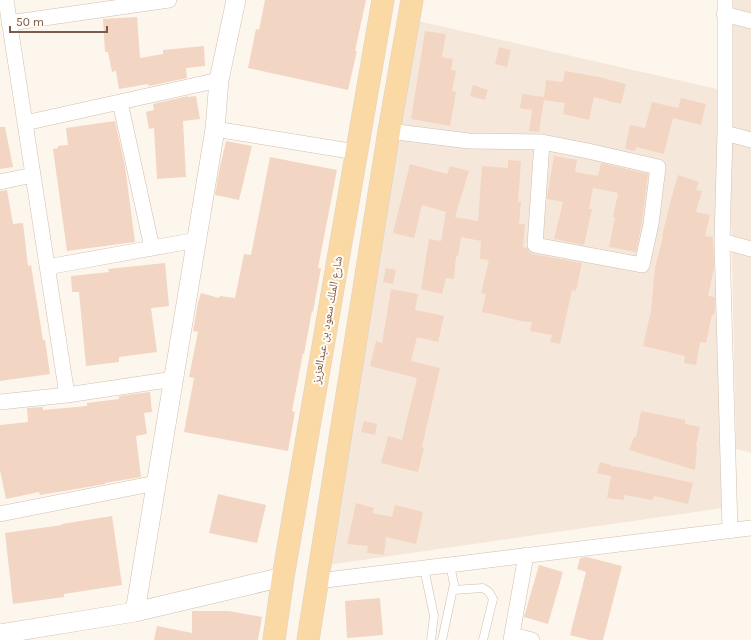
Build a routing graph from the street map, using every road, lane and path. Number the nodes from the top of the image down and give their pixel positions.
1 (6, 0) edge
2 (169, 0) edge
3 (236, 0) edge
4 (383, 0) edge
5 (412, 0) edge
6 (725, 7) edge
7 (751, 21) edge
8 (9, 23) junction
9 (219, 80) junction
10 (120, 102) junction
11 (25, 123) junction
12 (215, 128) junction
13 (389, 132) junction
14 (724, 133) junction
15 (751, 140) edge
16 (542, 142) junction
17 (356, 152) junction
18 (33, 175) junction
19 (0, 182) edge
20 (197, 240) junction
21 (722, 241) junction
22 (152, 248) junction
23 (751, 249) edge
24 (47, 267) junction
25 (174, 379) junction
26 (67, 395) junction
27 (0, 402) edge
28 (156, 484) junction
29 (0, 514) edge
30 (751, 528) edge
31 (730, 531) junction
32 (526, 555) junction
33 (450, 565) junction
34 (424, 568) junction
35 (283, 577) junction
36 (318, 581) junction
37 (453, 590) junction
38 (135, 612) junction
39 (0, 634) edge
40 (512, 637) edge
41 (274, 640) edge
42 (308, 640) edge
43 (431, 640) edge
44 (442, 640) edge
45 (483, 640) edge
46 (532, 640) edge

1 - 8 street
2 - 8 street
3 - 9 street
4 - 17 main road, شارع الملك سعود بن عبدالعزيز
5 - 13 main road
6 - 7 street
6 - 14 street
8 - 11 street
9 - 10 street
9 - 12 street
10 - 11 street
10 - 22 street
11 - 18 street
12 - 17 street
12 - 20 street
13 - 16 street
13 - 36 main road
14 - 15 street
14 - 21 street
16 - 16 street
17 - 35 main road, شارع الملك سعود بن عبدالعزيز
18 - 19 street
18 - 24 street
20 - 22 street
20 - 25 street
21 - 23 street
21 - 31 street
22 - 24 street
24 - 26 street
25 - 26 street
25 - 28 street
26 - 27 street
28 - 29 street
28 - 38 street
30 - 31 street
31 - 32 street
32 - 33 street
32 - 40 street
33 - 34 street
33 - 37 lane
34 - 36 street
34 - 43 lane
35 - 38 street
35 - 41 main road, شارع الملك سعود بن عبدالعزيز
36 - 42 main road
37 - 44 lane
37 - 45 lane
38 - 39 street
40 - 46 street

